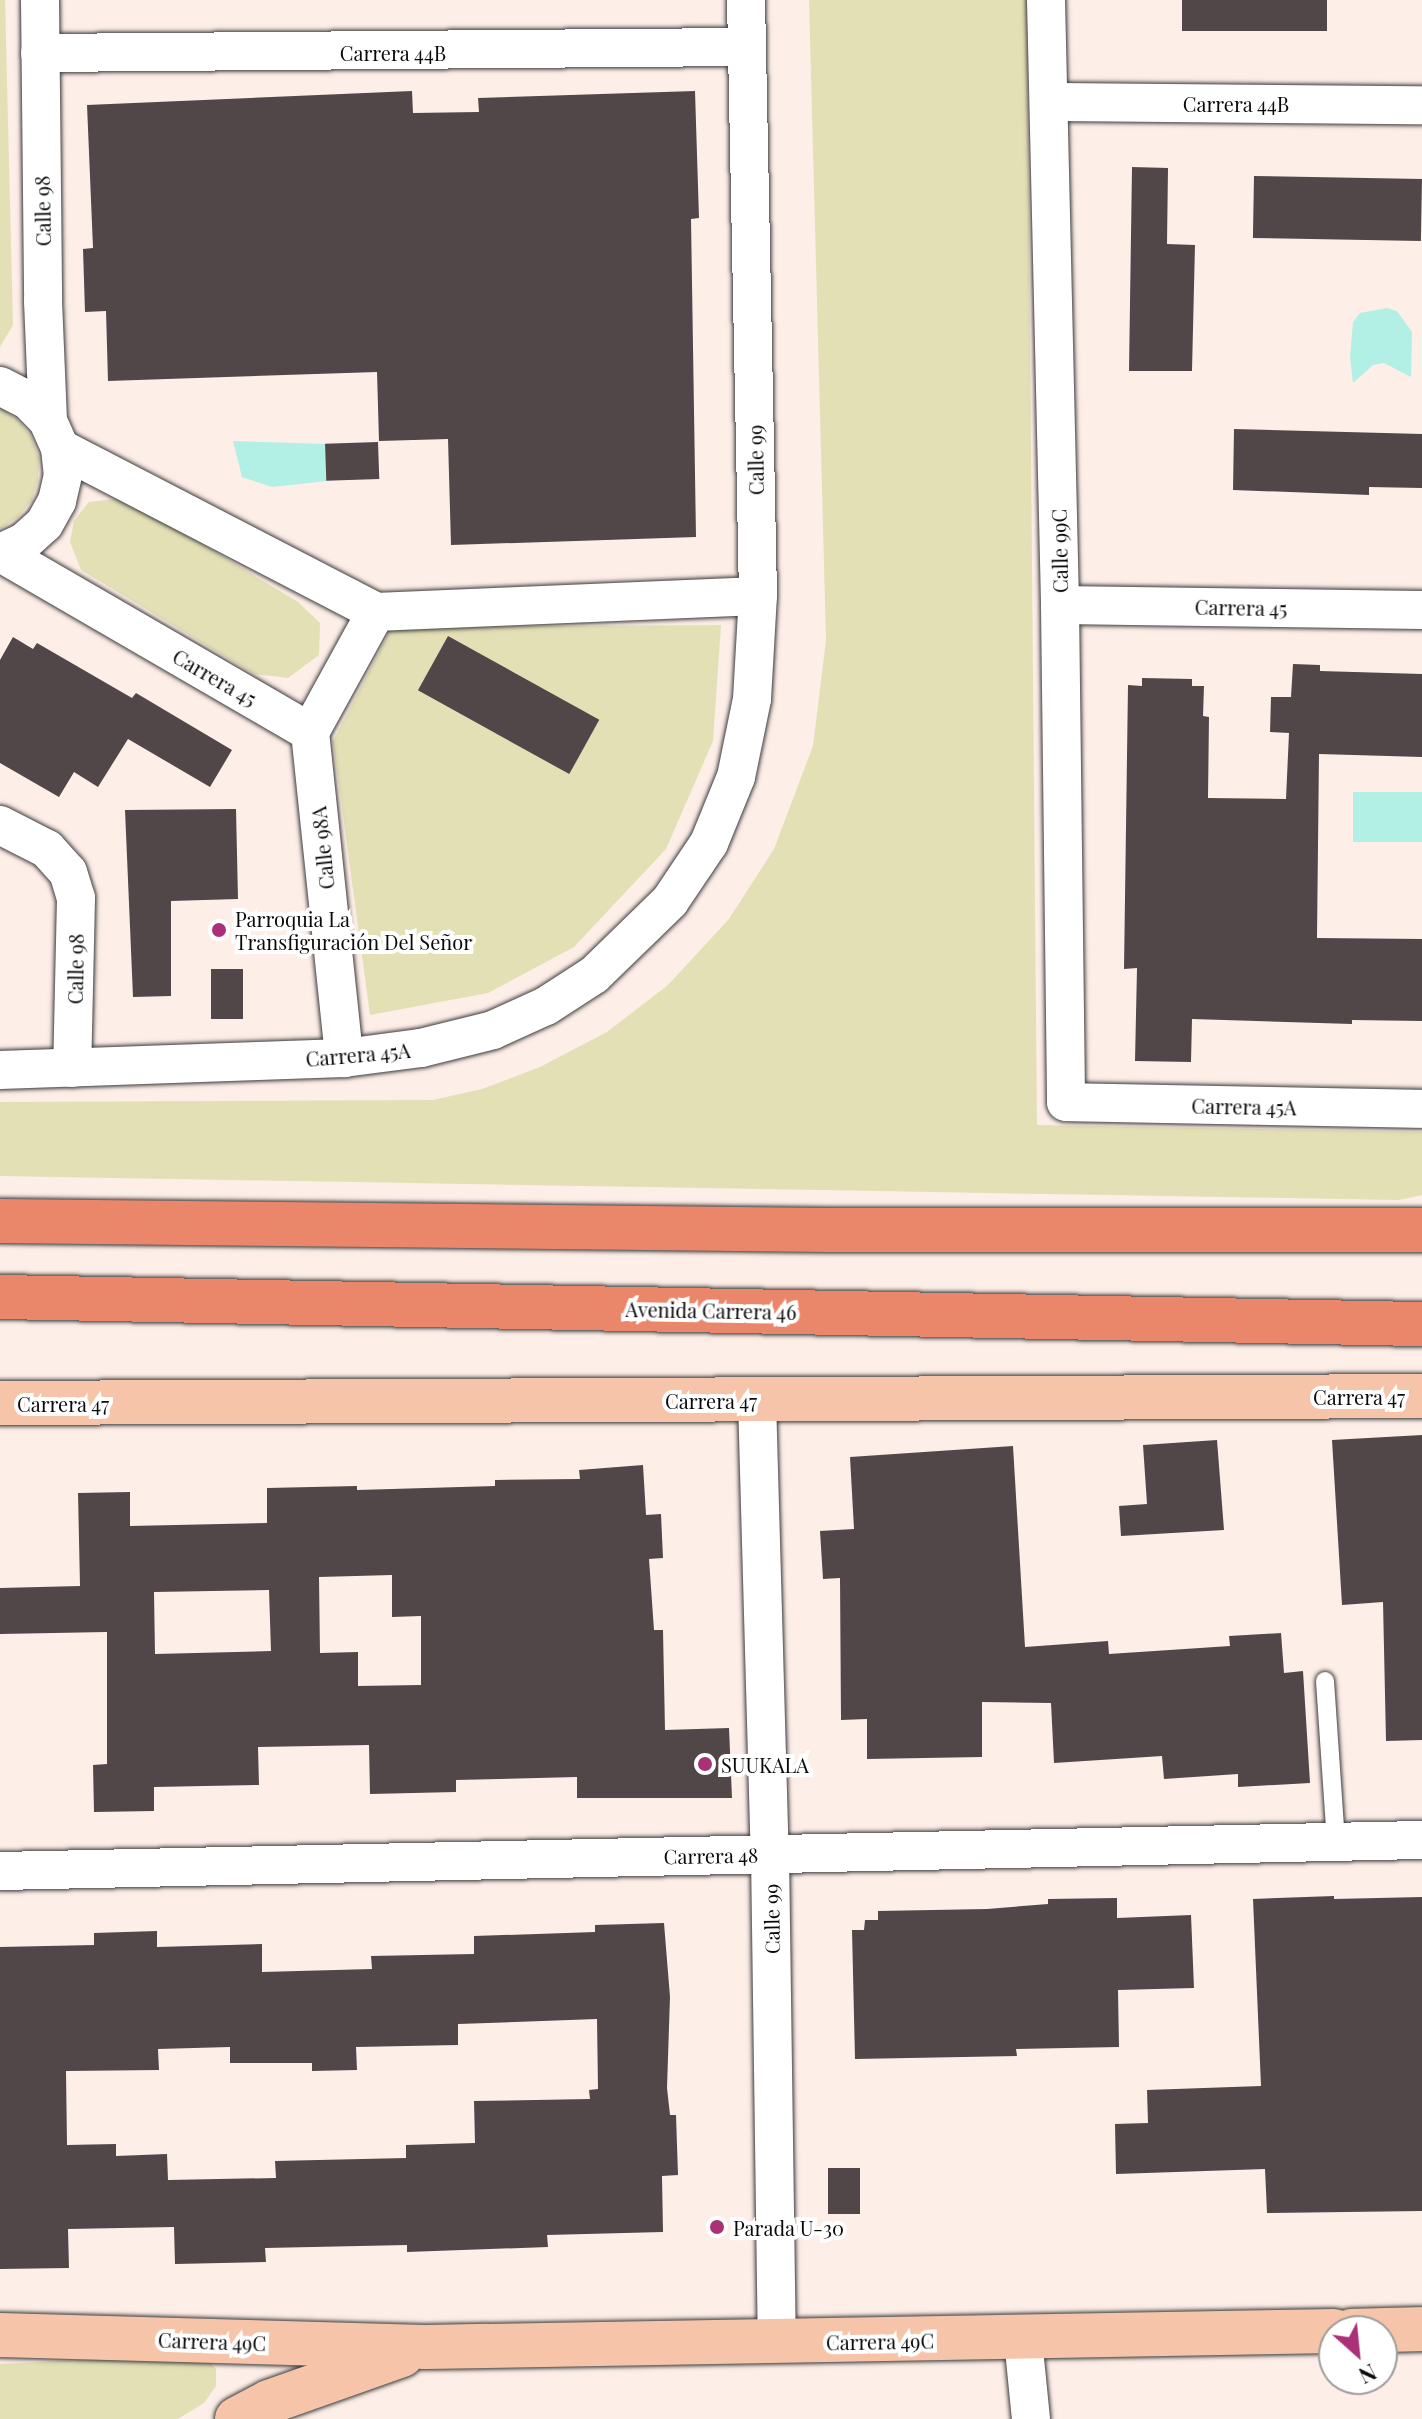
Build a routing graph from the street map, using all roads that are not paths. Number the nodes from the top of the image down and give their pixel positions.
1 (40, 0) edge
2 (746, 0) edge
3 (1046, 0) edge
4 (746, 47) junction
5 (40, 53) junction
6 (1049, 102) junction
7 (1422, 105) edge
8 (0, 386) edge
9 (54, 435) junction
10 (0, 553) edge
11 (758, 596) junction
12 (1060, 605) junction
13 (1422, 610) edge
14 (376, 612) junction
15 (310, 732) junction
16 (0, 825) edge
17 (670, 901) joint
18 (344, 1058) junction
19 (72, 1068) junction
20 (0, 1070) edge
21 (1066, 1102) joint
22 (1422, 1109) edge
23 (0, 1221) edge
24 (1420, 1229) edge
25 (0, 1297) edge
26 (1422, 1324) edge
27 (1422, 1396) edge
28 (757, 1399) junction
29 (0, 1403) edge
30 (1325, 1681) dead end
31 (1422, 1840) edge
32 (1336, 1842) junction
33 (770, 1854) junction
34 (0, 1871) edge
35 (1422, 2329) edge
36 (1398, 2330) edge
37 (1318, 2331) edge
38 (0, 2335) edge
39 (1023, 2339) junction
40 (777, 2343) junction
41 (425, 2347) junction
42 (237, 2419) edge
43 (1031, 2419) edge

1 - 5 street, Calle 98
2 - 4 street, Calle 99
3 - 6 street, Calle 99C
4 - 5 street, Carrera 44B
4 - 11 street, Calle 99
5 - 9 street, Calle 98
6 - 7 street, Carrera 44B
6 - 12 street, Calle 99C
8 - 9 street
9 - 10 street, Calle 98
9 - 14 street
10 - 15 street, Carrera 45
11 - 14 street
11 - 17 street, Calle 99
12 - 13 street, Carrera 45
12 - 21 street, Calle 99C
14 - 15 street
15 - 18 street, Calle 98A
16 - 19 street, Calle 98
17 - 18 street, Carrera 45A
18 - 19 street, Carrera 45A
19 - 20 street, Carrera 45A
21 - 22 street, Carrera 45A
23 - 24 main road
25 - 26 main road, Avenida Carrera 46
27 - 28 street, Carrera 47
28 - 29 street, Carrera 47
28 - 33 street, Calle 99
30 - 32 lane
31 - 32 street, Carrera 48
32 - 33 street, Carrera 48
33 - 34 street, Carrera 48
33 - 40 street, Calle 99
35 - 36 street
37 - 39 street, Carrera 49C
38 - 41 street, Carrera 49C
39 - 40 street, Carrera 49C
39 - 43 street
40 - 41 street, Carrera 49C
41 - 42 street, Carrera 49C

